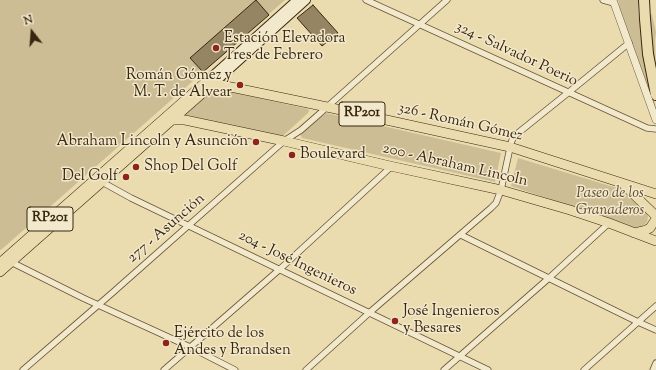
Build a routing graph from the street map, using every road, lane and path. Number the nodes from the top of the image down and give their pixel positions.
1 (297, 0) edge
2 (306, 0) edge
3 (366, 0) edge
4 (447, 0) edge
5 (603, 0) edge
6 (644, 0) edge
7 (614, 2) edge
8 (420, 24) junction
9 (629, 43) junction
10 (211, 81) junction
11 (569, 92) junction
12 (656, 95) edge
13 (326, 107) junction
14 (172, 120) junction
15 (656, 120) edge
16 (656, 129) edge
17 (284, 142) junction
18 (510, 147) junction
19 (392, 166) junction
20 (100, 180) junction
21 (622, 183) junction
22 (501, 190) junction
23 (656, 194) edge
24 (656, 216) edge
25 (656, 219) edge
26 (609, 223) junction
27 (189, 226) junction
28 (634, 232) junction
29 (461, 235) junction
30 (656, 241) edge
31 (3, 262) edge
32 (280, 269) junction
33 (0, 272) edge
34 (549, 278) junction
35 (98, 304) junction
36 (656, 306) edge
37 (369, 313) junction
38 (638, 322) junction
39 (656, 330) edge
40 (190, 347) junction
41 (460, 356) junction
42 (656, 363) edge
43 (23, 370) edge
44 (164, 370) edge
45 (236, 370) edge
46 (306, 370) edge
47 (444, 370) edge
48 (488, 370) edge
49 (584, 370) edge
50 (653, 370) edge

1 - 10 main road
2 - 10 main road
3 - 8 street, 324 - Salvador Poerio
4 - 8 street, 277 - Asunción
5 - 7 street
6 - 12 highway
7 - 9 street
8 - 11 street, 324 - Salvador Poerio
8 - 13 street, 277 - Asunción
9 - 11 street
9 - 15 street
10 - 13 main road, 326 - Román Gómez / RP201
10 - 14 main road, RP201
10 - 20 main road, RP201
11 - 16 street, 324 - Salvador Poerio
11 - 18 street
13 - 17 street, 277 - Asunción
13 - 18 main road, 326 - Román Gómez / RP201
14 - 17 main road, 200 - Abraham Lincoln
14 - 20 main road, RP201
17 - 19 main road, 200 - Abraham Lincoln
17 - 27 street, 277 - Asunción
18 - 21 main road, 326 - Román Gómez / RP201
18 - 22 street
19 - 22 main road, 200 - Abraham Lincoln
19 - 32 street
20 - 27 street, 204 - José Ingenieros
20 - 31 main road, RP201
21 - 23 main road, 326 - Román Gómez / RP201
21 - 24 main road
22 - 26 main road, 200 - Abraham Lincoln
22 - 29 street
25 - 28 main road
26 - 28 main road, 200 - Abraham Lincoln
26 - 34 street
27 - 32 street, 204 - José Ingenieros
27 - 35 street, 277 - Asunción
28 - 30 main road, 200 - Abraham Lincoln
29 - 34 street
29 - 37 street
31 - 33 main road, RP201
31 - 35 street
32 - 37 street, 204 - José Ingenieros
32 - 40 street
34 - 38 street
34 - 41 street
35 - 40 street
35 - 43 street, 277 - Asunción
36 - 38 street
37 - 41 street, 204 - José Ingenieros
37 - 46 street
38 - 39 street
38 - 49 street
40 - 44 street
40 - 45 street
41 - 47 street
41 - 48 street, 204 - José Ingenieros
42 - 50 street

